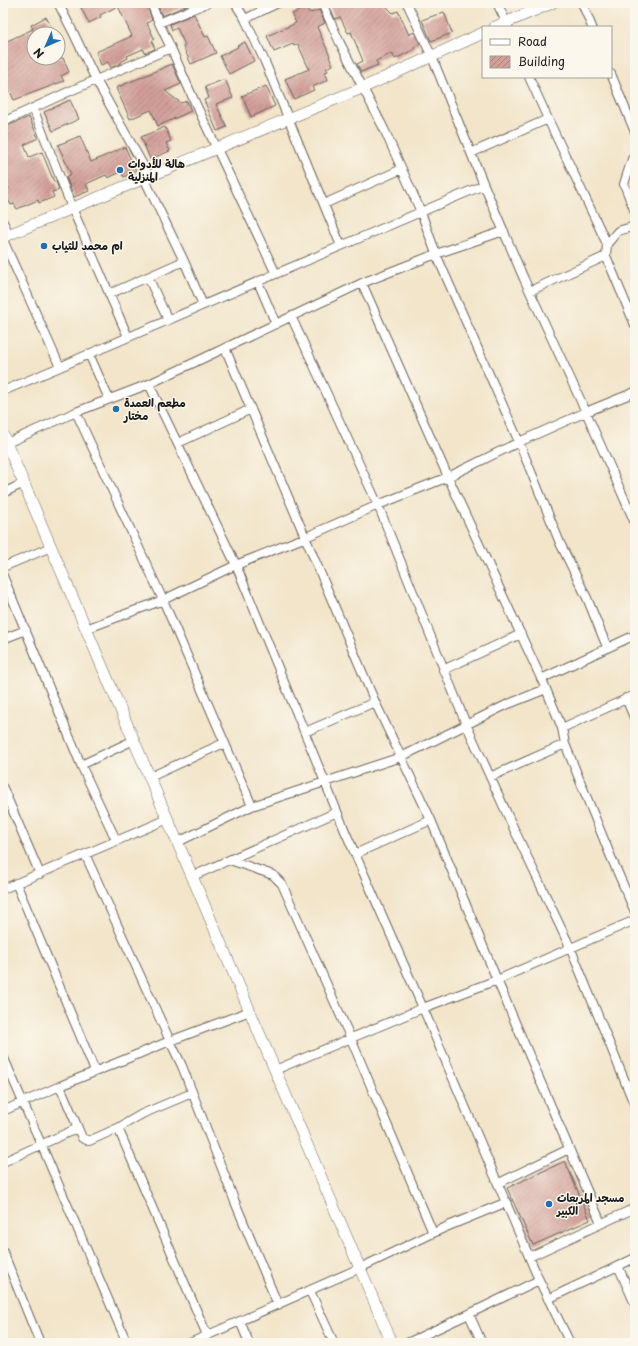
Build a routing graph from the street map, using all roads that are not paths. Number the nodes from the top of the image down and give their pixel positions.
1 (58, 3) edge
2 (151, 3) edge
3 (207, 3) edge
4 (235, 3) edge
5 (278, 3) edge
6 (322, 3) edge
7 (407, 3) edge
8 (497, 3) edge
9 (552, 3) edge
10 (582, 3) edge
11 (245, 20) junction
12 (159, 23) junction
13 (507, 24) edge
14 (592, 26) edge
15 (482, 33) edge
16 (172, 48) junction
17 (432, 57) junction
18 (612, 76) edge
19 (529, 78) edge
20 (96, 80) junction
21 (362, 88) junction
22 (33, 108) junction
23 (289, 118) junction
24 (548, 119) junction
25 (3, 122) edge
26 (635, 132) edge
27 (216, 148) junction
28 (471, 152) junction
29 (635, 157) edge
30 (402, 169) junction
31 (146, 177) junction
32 (484, 185) junction
33 (324, 204) junction
34 (72, 208) junction
35 (421, 212) junction
36 (635, 212) edge
37 (3, 222) edge
38 (635, 226) edge
39 (504, 231) junction
40 (5, 237) edge
41 (607, 244) junction
42 (341, 246) junction
43 (436, 254) junction
44 (606, 256) junction
45 (184, 261) junction
46 (276, 274) junction
47 (148, 277) junction
48 (258, 282) junction
49 (362, 283) junction
50 (530, 291) junction
51 (109, 294) junction
52 (204, 305) junction
53 (291, 316) junction
54 (168, 320) junction
55 (634, 320) edge
56 (276, 324) junction
57 (128, 337) junction
58 (225, 348) junction
59 (89, 354) junction
60 (60, 367) junction
61 (149, 384) junction
62 (3, 392) edge
63 (635, 392) edge
64 (108, 399) junction
65 (251, 409) junction
66 (76, 412) junction
67 (586, 412) junction
68 (5, 439) edge
69 (519, 442) junction
70 (178, 443) junction
71 (448, 477) junction
72 (24, 483) junction
73 (3, 493) edge
74 (378, 506) junction
75 (635, 523) edge
76 (306, 537) junction
77 (51, 547) junction
78 (236, 565) junction
79 (3, 567) edge
80 (3, 576) edge
81 (163, 600) junction
82 (86, 629) junction
83 (26, 630) junction
84 (521, 634) junction
85 (635, 635) edge
86 (3, 639) edge
87 (607, 648) junction
88 (444, 670) junction
89 (541, 679) junction
90 (546, 689) junction
91 (635, 695) edge
92 (626, 698) junction
93 (375, 702) junction
94 (635, 720) edge
95 (466, 724) junction
96 (562, 728) junction
97 (305, 732) junction
98 (134, 740) junction
99 (224, 744) junction
100 (565, 744) junction
101 (401, 757) junction
102 (82, 765) junction
103 (150, 777) junction
104 (490, 777) junction
105 (324, 781) junction
106 (3, 788) edge
107 (252, 806) junction
108 (337, 812) junction
109 (168, 819) junction
110 (431, 820) junction
111 (116, 840) junction
112 (178, 842) junction
113 (85, 854) junction
114 (355, 854) junction
115 (230, 860) junction
116 (40, 874) junction
117 (193, 876) junction
118 (16, 883) junction
119 (3, 889) edge
120 (635, 912) edge
121 (635, 920) edge
122 (570, 947) junction
123 (497, 980) junction
124 (423, 1008) junction
125 (250, 1011) junction
126 (351, 1039) junction
127 (170, 1041) junction
128 (3, 1056) edge
129 (275, 1070) junction
130 (95, 1071) junction
131 (60, 1086) junction
132 (192, 1093) junction
133 (23, 1102) junction
134 (635, 1106) edge
135 (3, 1111) edge
136 (78, 1128) junction
137 (118, 1128) junction
138 (42, 1146) junction
139 (569, 1149) junction
140 (3, 1162) edge
141 (498, 1183) junction
142 (507, 1202) junction
143 (635, 1208) edge
144 (601, 1223) junction
145 (433, 1233) junction
146 (3, 1252) edge
147 (529, 1257) junction
148 (635, 1258) edge
149 (618, 1266) junction
150 (360, 1268) junction
151 (539, 1280) junction
152 (310, 1291) junction
153 (548, 1299) junction
154 (635, 1304) edge
155 (278, 1305) junction
156 (469, 1314) junction
157 (240, 1321) junction
158 (207, 1335) junction
159 (40, 1343) edge
160 (127, 1343) edge
161 (190, 1343) edge
162 (249, 1343) edge
163 (334, 1343) edge
164 (392, 1343) edge
165 (407, 1343) edge
166 (482, 1343) edge
167 (570, 1343) edge

1 - 20 street
2 - 12 street
3 - 12 street
4 - 11 street
5 - 11 street
6 - 21 street
7 - 17 street
8 - 13 street
9 - 13 street
10 - 14 street
11 - 23 street
12 - 16 street
15 - 17 street
16 - 20 street
16 - 27 street
17 - 21 street
17 - 28 street
18 - 26 street
19 - 24 street
20 - 22 street
20 - 31 street
21 - 23 street
21 - 30 street
22 - 25 street
22 - 34 street
23 - 27 street
23 - 33 street
24 - 28 street
24 - 41 street
27 - 31 street
27 - 46 street
28 - 32 street
29 - 36 street
30 - 33 street
30 - 35 street
31 - 34 street
31 - 45 street
32 - 35 street
32 - 39 street
33 - 42 street
34 - 40 street
34 - 51 street
35 - 42 street
35 - 43 street
37 - 40 street
38 - 41 street
39 - 43 street
39 - 50 street
40 - 60 street
41 - 44 street
42 - 46 street
43 - 49 street
43 - 69 street
44 - 50 street
44 - 55 street
45 - 47 street
45 - 52 street
46 - 48 street
47 - 51 street
47 - 54 street
48 - 52 street
48 - 56 street
49 - 53 street
49 - 71 street
50 - 67 street
51 - 57 street
52 - 54 street
53 - 56 street
53 - 74 street
54 - 57 street
56 - 58 street
57 - 59 street
58 - 61 street
58 - 65 street
59 - 60 street
59 - 64 street
60 - 62 street
61 - 64 street
61 - 70 street
63 - 67 street
64 - 66 street
65 - 70 street
65 - 76 street
66 - 68 street
66 - 81 street
67 - 69 street
67 - 75 street
68 - 72 street
69 - 71 street
69 - 87 street
70 - 78 street
71 - 74 street
71 - 84 street
72 - 73 street
72 - 77 street
74 - 76 street
74 - 88 street
76 - 78 street
76 - 93 street
77 - 79 street
77 - 82 street
78 - 81 street
78 - 97 street
80 - 83 street
81 - 82 street
81 - 99 street
82 - 98 street
83 - 86 street
83 - 102 street
84 - 88 street
84 - 89 street
85 - 87 street
87 - 89 street
88 - 95 street
89 - 90 street
90 - 95 street
90 - 96 street
91 - 92 street
92 - 94 street
92 - 96 street
93 - 97 street
93 - 101 street
95 - 101 street
95 - 104 street
96 - 100 street
97 - 105 street
98 - 102 street
98 - 103 street
99 - 103 street
99 - 107 street
100 - 104 street
100 - 120 street
101 - 105 street
101 - 110 street
102 - 111 street
103 - 109 street
104 - 122 street
105 - 107 street
105 - 108 street
106 - 116 street
107 - 112 street
108 - 114 street
108 - 115 street
109 - 111 street
109 - 112 street
110 - 114 street
110 - 123 street
111 - 113 street
112 - 117 street
113 - 116 street
113 - 127 street
114 - 124 street
115 - 117 street
115 - 126 street
116 - 118 street
117 - 125 street
118 - 119 street
118 - 130 street
121 - 122 street
122 - 123 street
122 - 134 street
123 - 124 street
123 - 139 street
124 - 126 street
124 - 141 street
125 - 127 street
125 - 129 street
126 - 129 street
126 - 145 street
127 - 130 street
127 - 132 street
128 - 133 street
129 - 150 street
130 - 131 street
131 - 133 street
131 - 136 street
132 - 137 street
132 - 155 street
133 - 135 street
133 - 138 street
136 - 137 street
136 - 138 street
137 - 158 street
138 - 140 street
138 - 160 street
139 - 141 street
139 - 144 street
141 - 142 street
142 - 145 street
142 - 147 street
143 - 144 street
144 - 147 street
145 - 150 street
146 - 159 street
147 - 151 street
148 - 149 street
149 - 153 street
149 - 154 street
150 - 152 street
150 - 164 street
151 - 153 street
151 - 156 street
152 - 155 street
152 - 163 street
153 - 167 street
155 - 157 street
156 - 165 street
156 - 166 street
157 - 158 street
157 - 162 street
158 - 161 street

